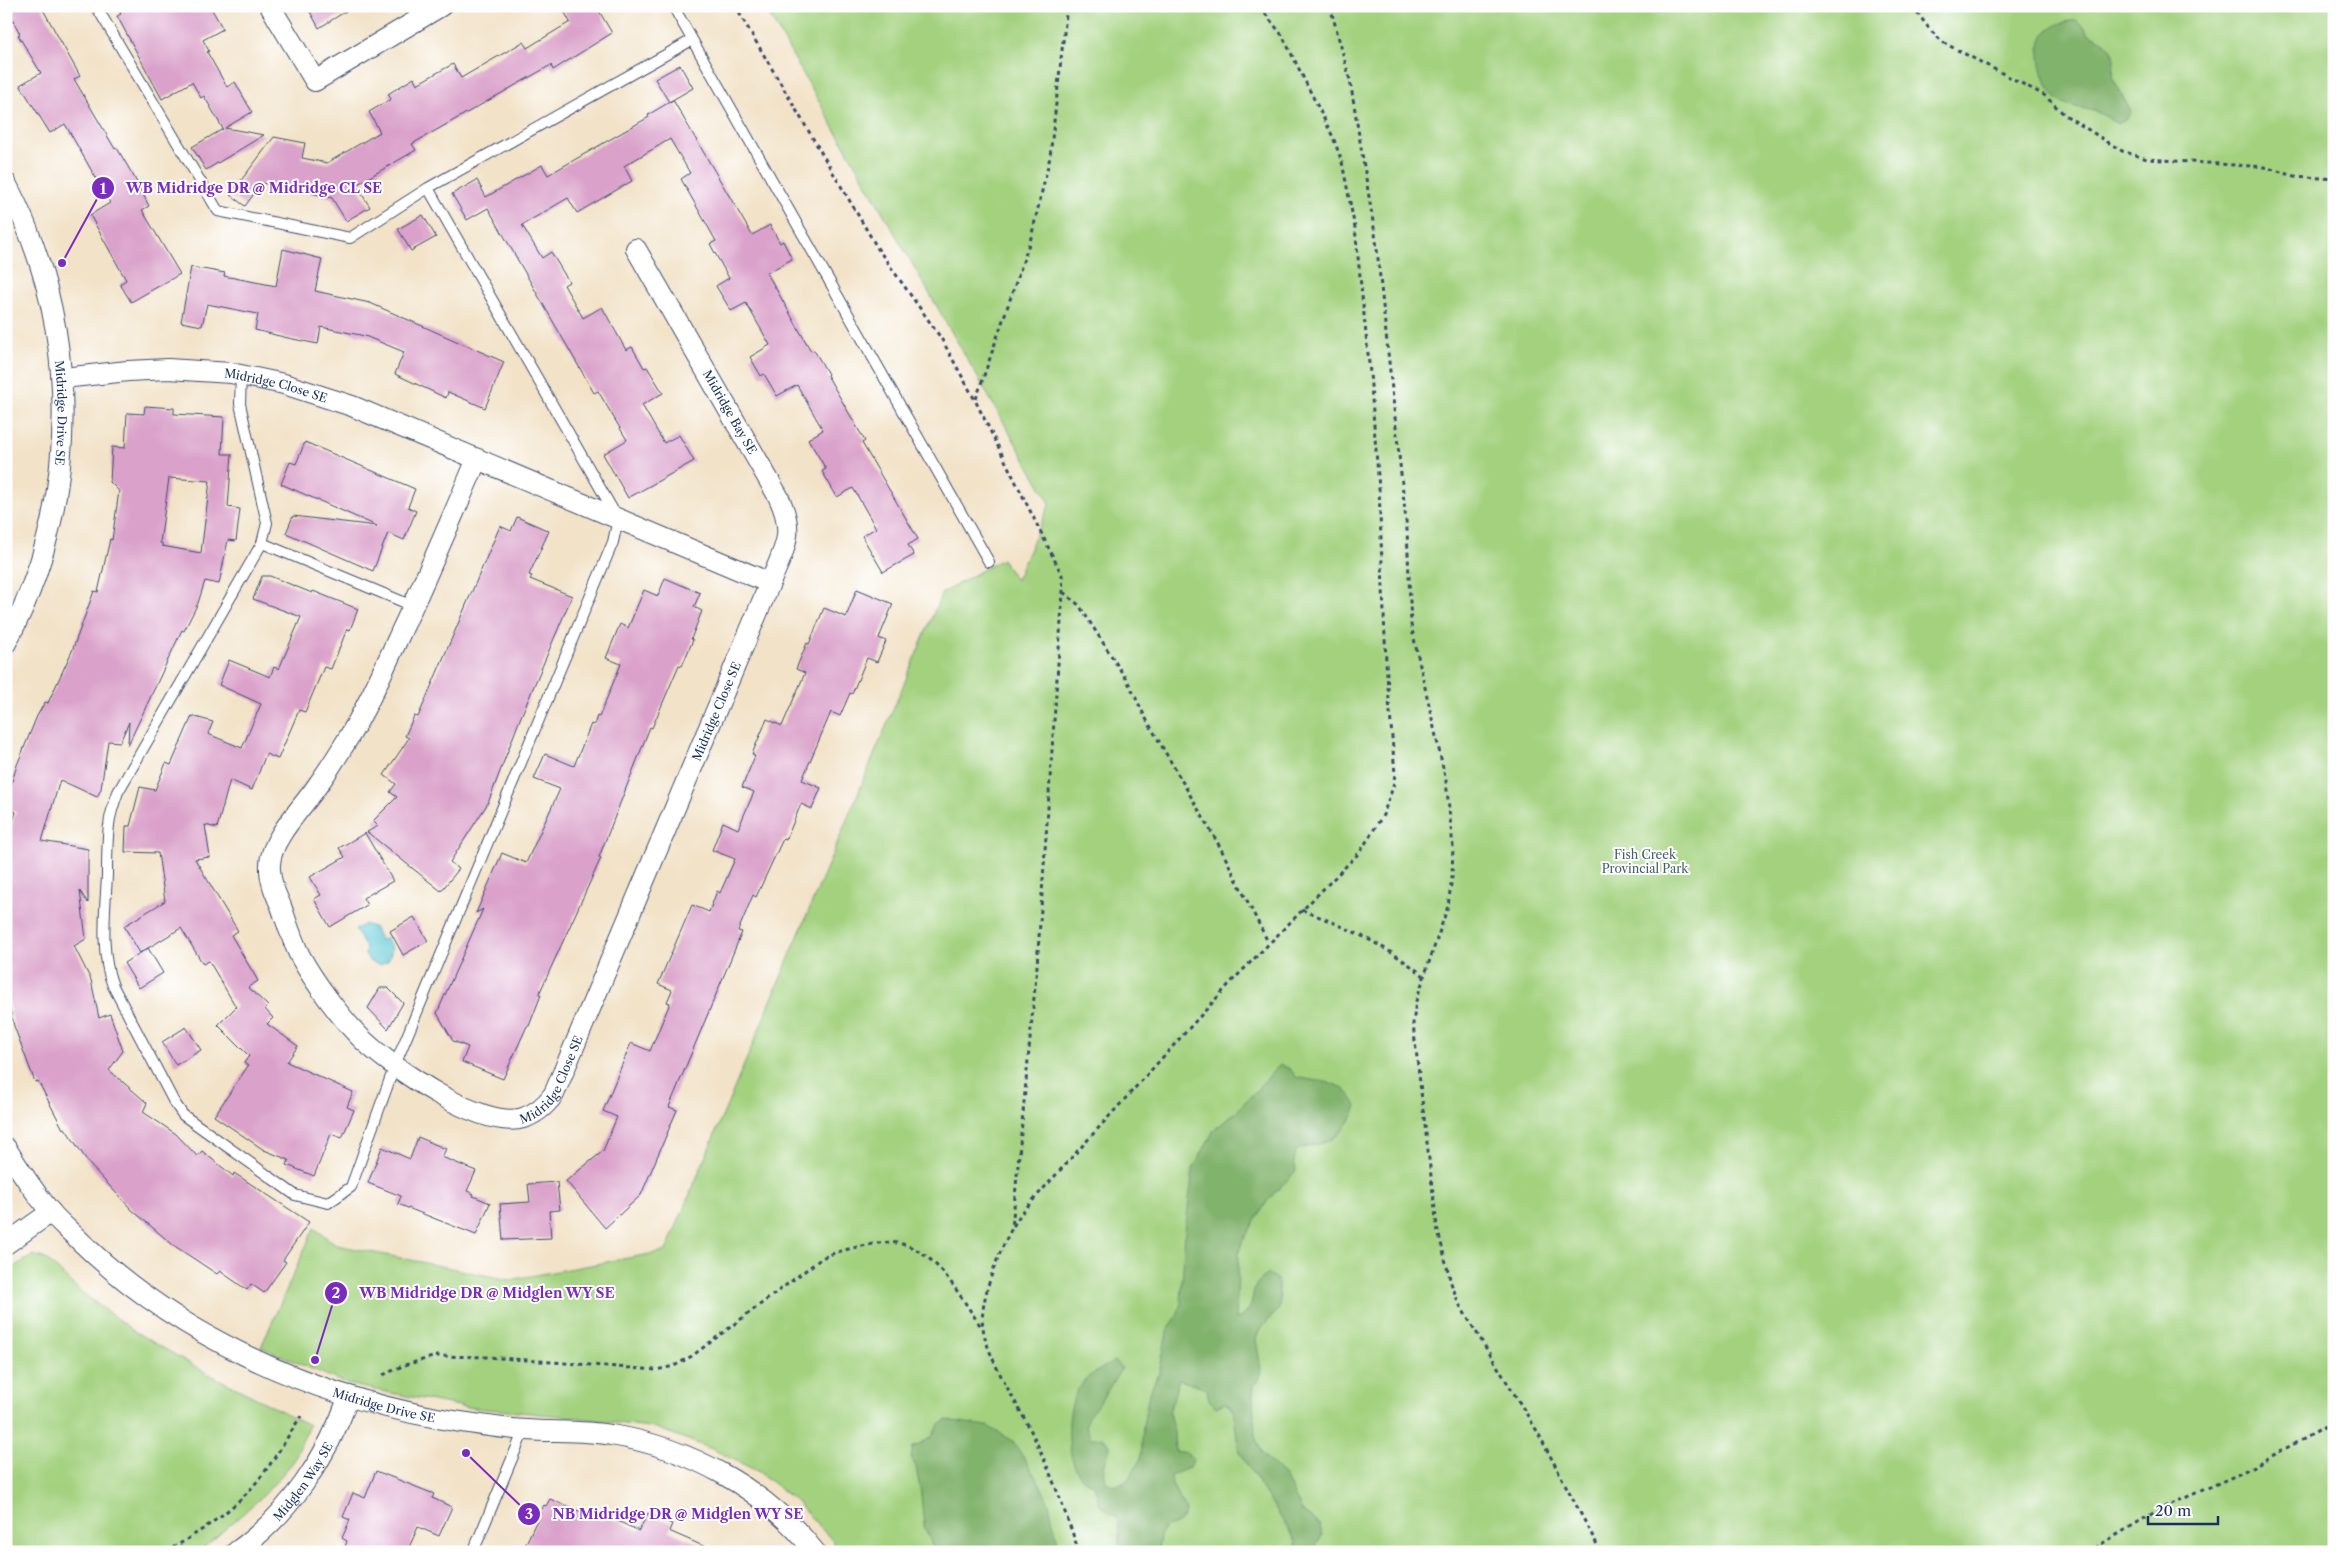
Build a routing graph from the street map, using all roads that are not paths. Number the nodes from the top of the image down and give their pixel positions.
1 (96, 6) edge
2 (270, 6) edge
3 (441, 6) edge
4 (673, 6) edge
5 (692, 40) junction
6 (6, 183) edge
7 (428, 188) junction
8 (636, 249) dead end
9 (241, 375) junction
10 (62, 378) junction
11 (477, 459) junction
12 (618, 519) junction
13 (262, 543) junction
14 (989, 562) dead end
15 (770, 583) junction
16 (413, 606) junction
17 (6, 643) edge
18 (394, 1065) junction
19 (6, 1148) edge
20 (51, 1212) junction
21 (6, 1244) edge
22 (349, 1396) junction
23 (524, 1430) junction
24 (236, 1552) edge
25 (473, 1552) edge
26 (815, 1552) edge

1 - 7 lane
2 - 3 street
4 - 5 lane
5 - 7 lane
5 - 14 lane
6 - 10 street, Midridge Drive SE
7 - 12 lane
8 - 15 street, Midridge Bay SE
9 - 10 street, Midridge Close SE
9 - 11 street, Midridge Close SE
9 - 13 lane
10 - 17 street, Midridge Drive SE
11 - 12 street, Midridge Close SE
11 - 16 street, Midridge Close SE
12 - 15 street, Midridge Close SE
12 - 18 lane
13 - 16 lane
13 - 18 lane
15 - 18 street, Midridge Close SE
16 - 18 street, Midridge Close SE
19 - 20 street, Midridge Drive SE
20 - 21 street
20 - 22 street, Midridge Drive SE
22 - 23 street, Midridge Drive SE
22 - 24 street, Midglen Way SE
23 - 25 lane
23 - 26 street, Midridge Drive SE

